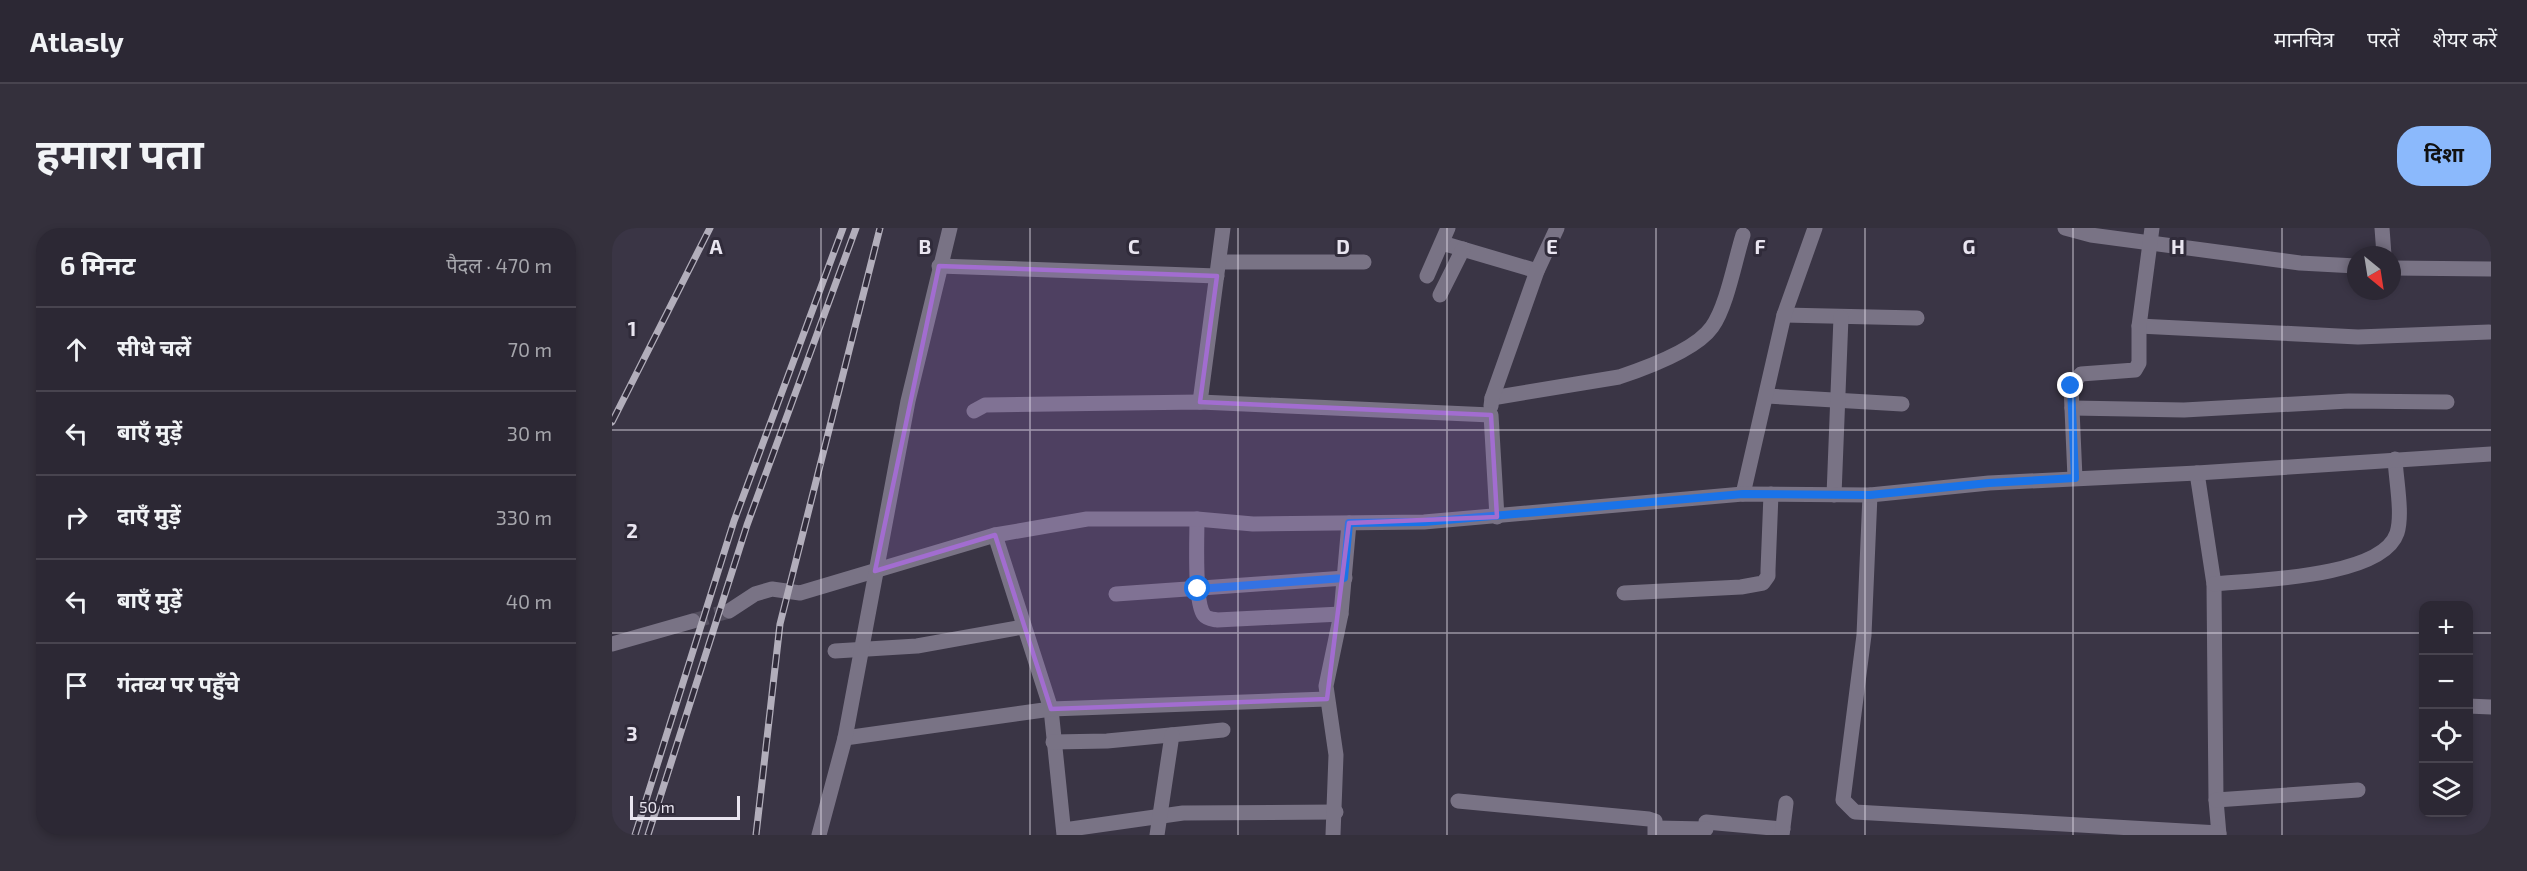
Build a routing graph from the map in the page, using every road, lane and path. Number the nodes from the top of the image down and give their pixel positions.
1 (950, 228) edge
2 (1223, 228) edge
3 (1448, 228) edge
4 (1557, 228) edge
5 (1815, 228) edge
6 (2065, 228) edge
7 (2382, 228) edge
8 (1743, 235) dead end
9 (2151, 235) edge
10 (1442, 243) junction
11 (2383, 246) edge
12 (1463, 249) junction
13 (1364, 262) dead end
14 (2347, 265) edge
15 (939, 266) junction
16 (2401, 268) edge
17 (1217, 269) junction
18 (2491, 269) edge
19 (1537, 271) junction
20 (1428, 276) dead end
21 (1440, 295) dead end
22 (1784, 315) junction
23 (1841, 316) junction
24 (1917, 318) dead end
25 (2139, 326) junction
26 (2489, 332) dead end
27 (1767, 396) junction
28 (1492, 398) junction
29 (1837, 399) junction
30 (1200, 402) junction
31 (2447, 402) dead end
32 (1902, 404) dead end
33 (2072, 408) junction
34 (974, 411) dead end
35 (1491, 415) junction
36 (2491, 454) edge
37 (2395, 459) junction
38 (2198, 473) junction
39 (2075, 478) junction
40 (1743, 494) junction
41 (1771, 494) junction
42 (1834, 495) junction
43 (1870, 495) junction
44 (1497, 517) junction
45 (1197, 519) junction
46 (1349, 523) junction
47 (995, 535) junction
48 (875, 570) junction
49 (1344, 578) junction
50 (2214, 584) junction
51 (1198, 589) junction
52 (1624, 593) dead end
53 (1116, 594) dead end
54 (729, 611) tunnel mouth
55 (1341, 614) junction
56 (693, 621) tunnel mouth
57 (1023, 627) junction
58 (612, 644) edge
59 (862, 649) junction
60 (835, 651) dead end
61 (1327, 699) junction
62 (2473, 706) edge
63 (2491, 707) edge
64 (1051, 709) junction
65 (1223, 730) dead end
66 (1172, 735) junction
67 (845, 738) junction
68 (1053, 742) junction
69 (2358, 790) dead end
70 (2216, 800) junction
71 (1458, 801) dead end
72 (1786, 803) dead end
73 (1336, 812) junction
74 (1160, 816) junction
75 (1655, 831) edge
76 (1064, 832) edge
77 (1782, 832) edge
78 (2219, 834) edge
79 (819, 835) edge
80 (1157, 835) edge
81 (1334, 835) edge

1 - 15 street
2 - 17 street
3 - 10 street
4 - 19 street
5 - 22 street
6 - 9 street
7 - 11 street
8 - 28 street
9 - 14 street
9 - 25 street
10 - 12 street
10 - 20 street
12 - 19 street
12 - 21 street
13 - 17 street
15 - 17 street
15 - 48 street
16 - 18 street
17 - 30 street
19 - 28 street
22 - 23 street
22 - 27 street
23 - 24 street
23 - 29 street
25 - 26 street
25 - 33 street
27 - 29 street
27 - 40 street
28 - 35 street
29 - 32 street
29 - 42 street
30 - 34 street
30 - 35 street
31 - 33 street
33 - 39 street
35 - 44 street
36 - 37 street
37 - 38 street
37 - 50 street
38 - 39 street
38 - 50 street
39 - 43 street
40 - 41 street
40 - 44 street
41 - 42 street
41 - 52 street
42 - 43 street
43 - 78 street
44 - 46 street
45 - 46 street
45 - 47 street
45 - 51 street
46 - 49 street
47 - 48 street
47 - 57 street
48 - 54 street
48 - 59 street
49 - 51 street
49 - 55 street
50 - 70 street
51 - 53 street
51 - 55 street
55 - 61 street
56 - 58 street
57 - 59 street
57 - 64 street
59 - 60 street
59 - 67 street
61 - 64 street
61 - 73 street
62 - 63 street
64 - 67 street
64 - 68 street
65 - 66 street
66 - 68 street
66 - 74 street
67 - 79 street
68 - 76 street
69 - 70 street
70 - 78 street
71 - 75 street
72 - 77 street
73 - 74 street
73 - 81 street
74 - 76 street
74 - 80 street
75 - 77 street

